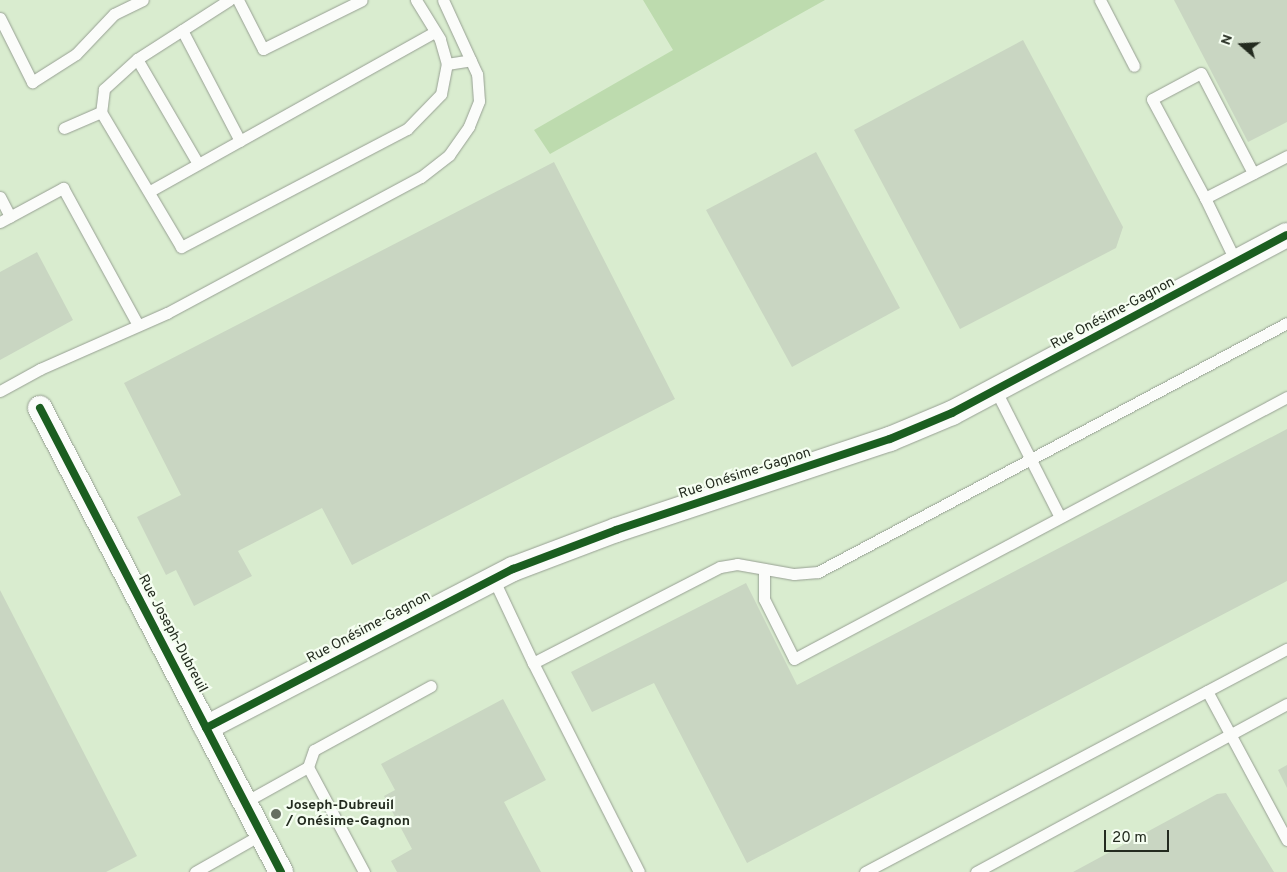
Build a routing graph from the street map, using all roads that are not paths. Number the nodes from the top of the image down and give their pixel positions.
1 (143, 0) edge
2 (228, 0) edge
3 (238, 0) edge
4 (362, 0) edge
5 (416, 0) edge
6 (443, 0) edge
7 (1100, 0) edge
8 (0, 18) edge
9 (182, 30) junction
10 (435, 32) junction
11 (137, 59) junction
12 (471, 60) junction
13 (447, 64) junction
14 (1134, 66) dead end
15 (101, 112) junction
16 (64, 128) dead end
17 (240, 141) junction
18 (1287, 156) edge
19 (198, 164) junction
20 (1253, 174) junction
21 (150, 191) junction
22 (0, 197) edge
23 (1205, 198) junction
24 (5, 219) edge
25 (1287, 235) edge
26 (1236, 262) junction
27 (1287, 323) edge
28 (138, 325) junction
29 (0, 391) edge
30 (996, 391) junction
31 (1287, 397) edge
32 (40, 408) dead end
33 (1030, 461) junction
34 (1060, 518) junction
35 (764, 568) junction
36 (493, 578) junction
37 (1287, 649) edge
38 (534, 662) junction
39 (431, 686) dead end
40 (1207, 691) junction
41 (1287, 704) edge
42 (206, 728) junction
43 (1230, 734) junction
44 (308, 767) junction
45 (245, 802) junction
46 (262, 834) junction
47 (1287, 840) edge
48 (195, 872) edge
49 (282, 872) edge
50 (364, 872) edge
51 (640, 872) edge
52 (865, 872) edge
53 (976, 872) edge

1 - 8 lane
2 - 9 lane
3 - 4 lane
5 - 10 lane
6 - 12 lane
7 - 14 lane
9 - 11 lane
9 - 17 lane
10 - 13 lane
10 - 17 lane
11 - 15 lane
11 - 19 lane
12 - 13 lane
12 - 28 lane
13 - 21 lane
15 - 16 lane
15 - 21 lane
17 - 19 lane
18 - 20 lane
19 - 21 lane
20 - 23 lane
20 - 23 lane
22 - 24 lane
23 - 26 lane
24 - 28 lane
25 - 26 street, Rue Onésime-Gagnon
26 - 30 street, Rue Onésime-Gagnon
27 - 33 lane
28 - 29 lane
30 - 33 lane
30 - 36 street, Rue Onésime-Gagnon
31 - 34 lane
32 - 42 street, Rue Joseph-Dubreuil
33 - 34 lane
33 - 35 lane
34 - 35 lane
35 - 38 lane
36 - 38 lane
36 - 42 street, Rue Onésime-Gagnon
37 - 40 lane
38 - 51 lane
39 - 44 lane
40 - 43 lane
40 - 52 lane
41 - 43 lane
42 - 45 street, Rue Joseph-Dubreuil
43 - 47 lane
43 - 53 lane
44 - 45 lane
44 - 50 lane
45 - 46 street, Rue Joseph-Dubreuil
46 - 48 lane
46 - 49 street, Rue Joseph-Dubreuil

